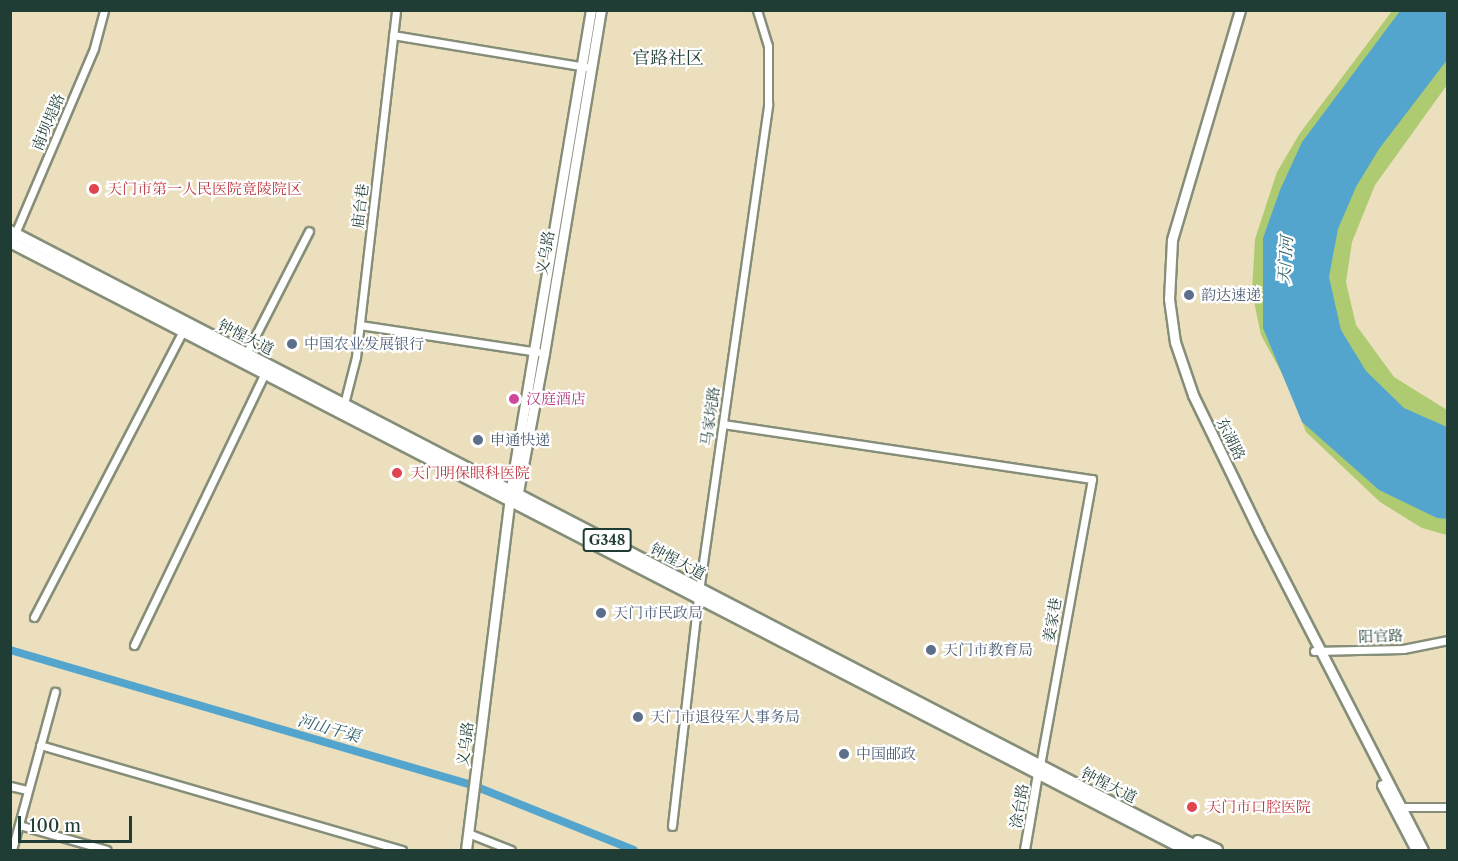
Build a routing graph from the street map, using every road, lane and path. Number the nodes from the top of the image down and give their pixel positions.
1 (104, 10) edge
2 (396, 10) edge
3 (591, 10) edge
4 (601, 10) edge
5 (757, 10) edge
6 (1235, 10) edge
7 (1240, 10) edge
8 (393, 35) junction
9 (588, 67) junction
10 (309, 231) dead end
11 (12, 235) edge
12 (10, 248) edge
13 (360, 325) junction
14 (182, 333) junction
15 (247, 351) junction
16 (539, 352) junction
17 (263, 375) junction
18 (345, 402) junction
19 (723, 424) junction
20 (452, 464) junction
21 (513, 493) junction
22 (699, 594) junction
23 (34, 617) dead end
24 (1448, 640) edge
25 (134, 645) dead end
26 (1317, 650) junction
27 (813, 653) junction
28 (55, 692) dead end
29 (40, 745) junction
30 (1039, 769) junction
31 (10, 786) edge
32 (28, 790) junction
33 (1401, 807) junction
34 (1448, 807) edge
35 (19, 825) junction
36 (672, 826) dead end
37 (468, 833) junction
38 (12, 850) edge
39 (107, 850) edge
40 (402, 850) edge
41 (466, 850) edge
42 (511, 850) edge
43 (1025, 850) edge
44 (1172, 850) edge
45 (1186, 850) edge
46 (1203, 850) edge
47 (1217, 850) edge
48 (1416, 850) edge
49 (1423, 850) edge

1 - 11 street, 南坝堤路
2 - 8 street, 庙台巷
3 - 9 main road, 义乌路
4 - 9 main road, 义乌路
5 - 19 street, 马家垸路
6 - 26 main road, 东湖路
7 - 26 main road, 东湖路
8 - 9 street
8 - 13 street, 庙台巷
9 - 16 main road, 义乌路
10 - 15 street
11 - 14 highway, 钟惺大道 / G348
11 - 15 highway, 钟惺大道 / G348
12 - 14 highway
13 - 16 street
13 - 18 street, 庙台巷
14 - 17 highway, 钟惺大道 / G348
14 - 23 street
15 - 18 highway, 钟惺大道 / G348
16 - 21 main road, 义乌路
17 - 20 highway, 钟惺大道 / G348
17 - 25 street
18 - 20 highway, 钟惺大道 / G348
19 - 22 street, 马家垸路
19 - 30 street, 姜家巷
20 - 21 highway, 钟惺大道 / G348
21 - 22 highway, 钟惺大道 / G348
21 - 37 main road, 义乌路
22 - 27 highway, 钟惺大道 / G348
22 - 36 street, 马家垸路
24 - 26 street, 阳官路
26 - 33 main road, 东湖路
26 - 48 main road, 东湖路
27 - 30 highway, 钟惺大道 / G348
27 - 30 highway, 钟惺大道 / G348
28 - 29 street
29 - 32 street
29 - 40 street
30 - 43 street, 涂台路
30 - 44 highway
30 - 45 highway, 钟惺大道 / G348
30 - 46 highway, 钟惺大道 / G348
30 - 47 highway
31 - 32 street
32 - 35 street
33 - 34 street
33 - 49 main road, 东湖路
35 - 38 street
35 - 39 street
37 - 41 main road, 义乌路
37 - 42 street

